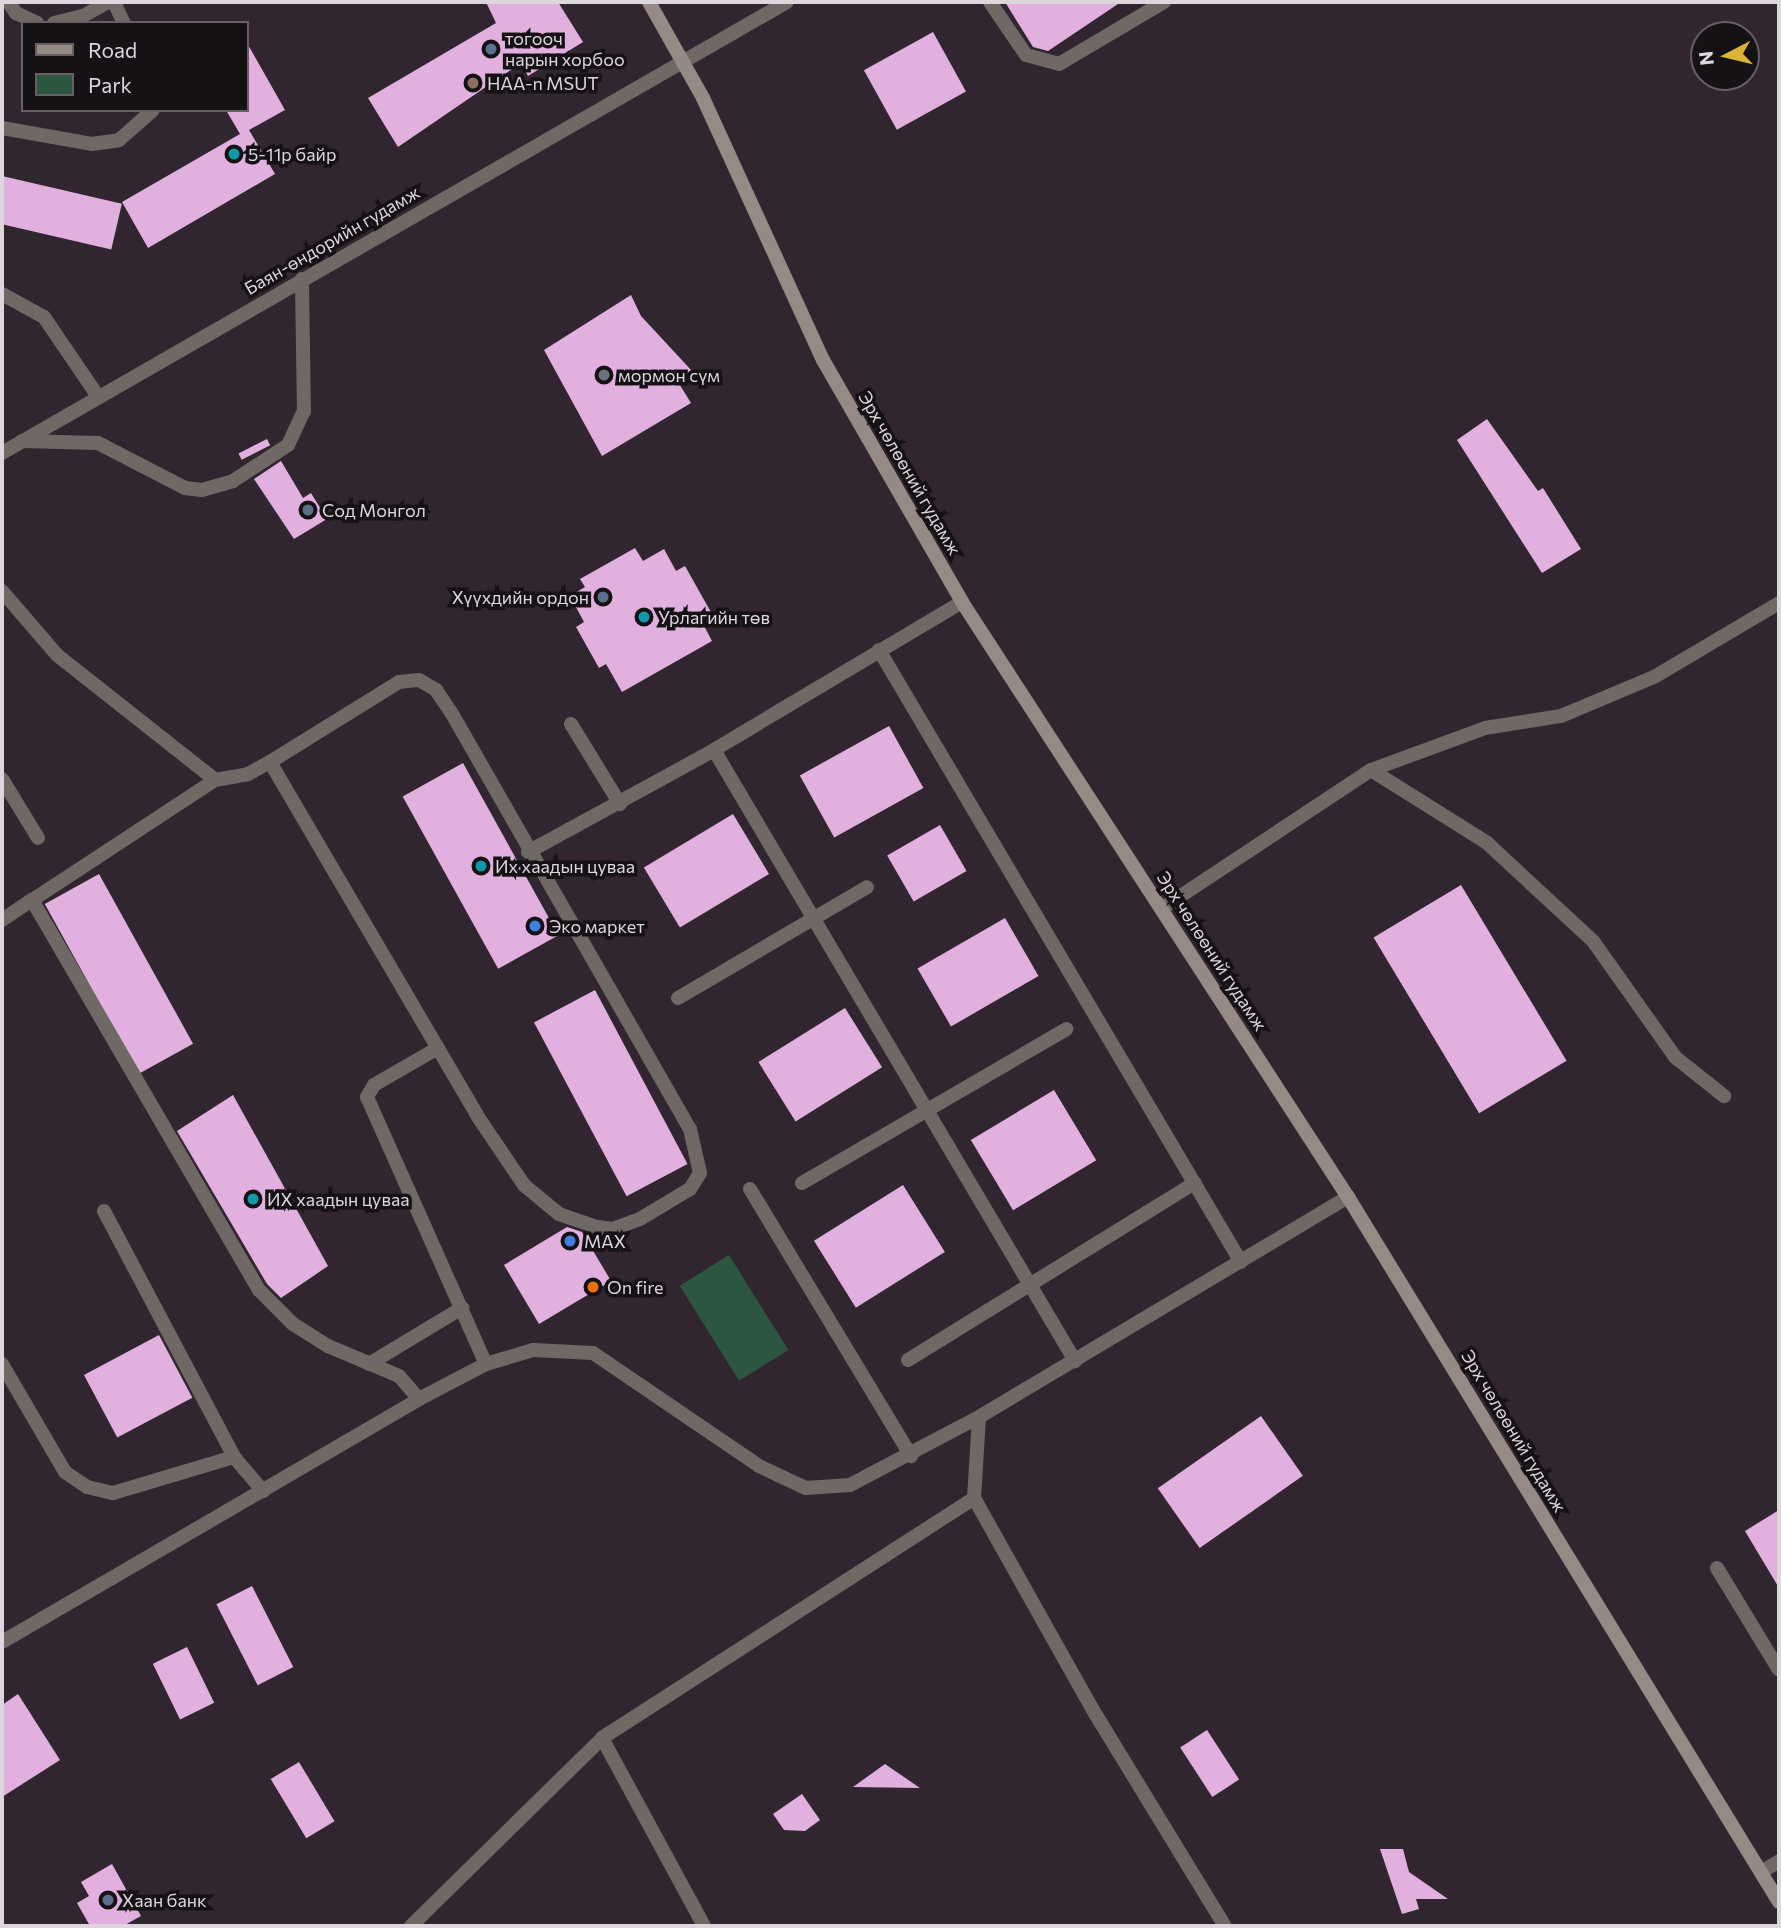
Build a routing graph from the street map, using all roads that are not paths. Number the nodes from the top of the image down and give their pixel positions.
1 (8, 2) edge
2 (107, 2) edge
3 (114, 2) edge
4 (649, 2) edge
5 (787, 2) edge
6 (990, 2) edge
7 (1164, 2) edge
8 (33, 21) edge
9 (62, 21) edge
10 (123, 21) edge
11 (682, 63) junction
12 (151, 112) edge
13 (2, 128) edge
14 (302, 279) junction
15 (2, 294) edge
16 (97, 395) junction
17 (22, 441) junction
18 (2, 453) edge
19 (2, 591) edge
20 (962, 602) junction
21 (1779, 603) edge
22 (880, 650) junction
23 (571, 724) dead end
24 (714, 750) junction
25 (270, 762) junction
26 (1371, 770) junction
27 (2, 779) edge
28 (215, 780) junction
29 (620, 804) junction
30 (38, 838) dead end
31 (528, 852) junction
32 (867, 887) dead end
33 (32, 900) junction
34 (1161, 909) junction
35 (812, 919) junction
36 (2, 920) edge
37 (678, 998) dead end
38 (1067, 1029) dead end
39 (438, 1048) junction
40 (1724, 1096) dead end
41 (923, 1110) junction
42 (802, 1183) dead end
43 (1195, 1183) junction
44 (750, 1189) dead end
45 (1348, 1197) junction
46 (104, 1211) dead end
47 (1241, 1262) junction
48 (1028, 1287) junction
49 (462, 1308) junction
50 (908, 1360) dead end
51 (1074, 1361) junction
52 (2, 1364) edge
53 (369, 1364) junction
54 (486, 1364) junction
55 (419, 1399) junction
56 (979, 1417) junction
57 (911, 1456) junction
58 (234, 1457) junction
59 (262, 1490) junction
60 (974, 1498) junction
61 (1717, 1568) dead end
62 (2, 1642) edge
63 (1779, 1670) edge
64 (602, 1738) junction
65 (1779, 1861) edge
66 (1761, 1872) junction
67 (1779, 1902) edge
68 (411, 1926) edge
69 (704, 1926) edge
70 (1225, 1926) edge

1 - 8 street
2 - 9 street
3 - 10 street
4 - 11 main road, Эрх чөлөөний гудамж
5 - 11 street, Баян-өндорийн гудамж
6 - 7 street
11 - 14 street, Баян-өндорийн гудамж
11 - 20 main road, Эрх чөлөөний гудамж
12 - 13 street
14 - 16 street, Баян-өндорийн гудамж
14 - 17 street
15 - 16 street
16 - 17 street, Баян-өндорийн гудамж
17 - 18 street, Баян-өндорийн гудамж
19 - 28 street
20 - 22 street
20 - 34 main road, Эрх чөлөөний гудамж
21 - 26 street
22 - 24 street
22 - 43 street
23 - 29 street
24 - 29 street
24 - 35 street
25 - 28 street
25 - 31 street
25 - 39 street
26 - 34 street
26 - 40 street
27 - 30 street
28 - 33 street
29 - 31 street
31 - 39 street
32 - 35 street
33 - 36 street
33 - 53 street
34 - 45 main road, Эрх чөлөөний гудамж
35 - 37 street
35 - 41 street
38 - 41 street
39 - 49 street
41 - 42 street
41 - 48 street
43 - 47 street
43 - 48 street
44 - 57 street
45 - 47 street
45 - 66 main road, Эрх чөлөөний гудамж
46 - 58 street
47 - 51 street
48 - 50 street
48 - 51 street
49 - 53 street
49 - 54 street
51 - 56 street
52 - 58 street
53 - 55 street
54 - 55 street
54 - 57 street
55 - 59 street
56 - 57 street
56 - 60 street
58 - 59 street
59 - 62 street
60 - 64 street
60 - 70 street
61 - 63 street
64 - 68 street
64 - 69 street
65 - 66 street
66 - 67 main road, Эрх чөлөөний гудамж

